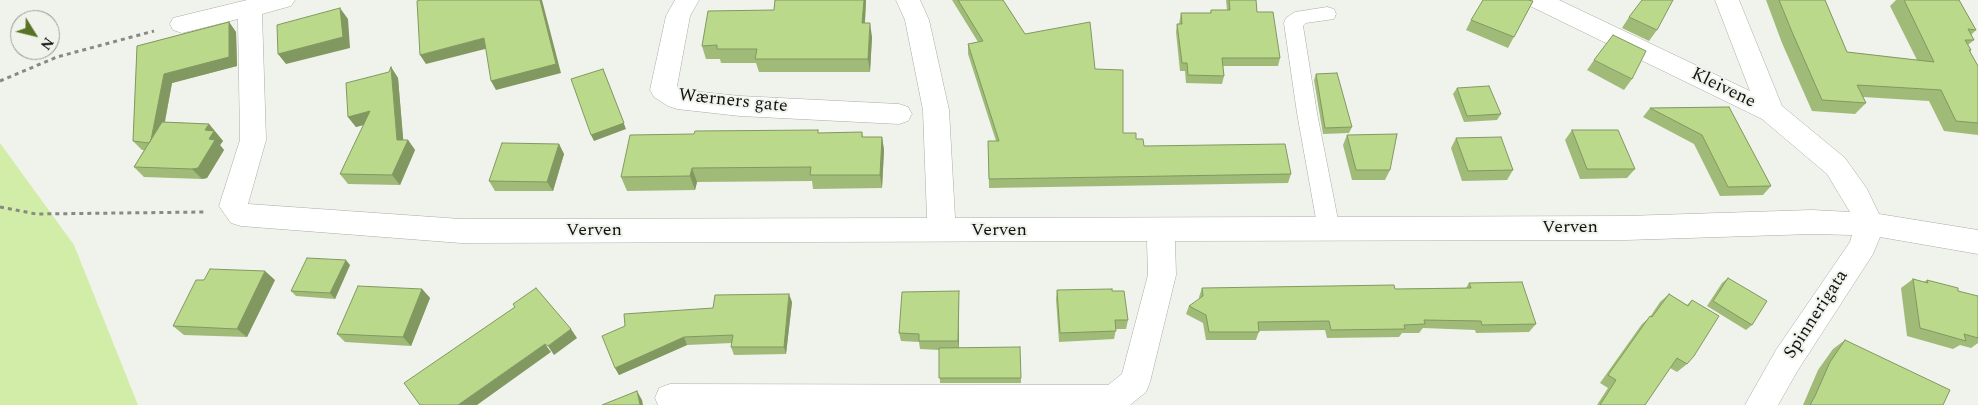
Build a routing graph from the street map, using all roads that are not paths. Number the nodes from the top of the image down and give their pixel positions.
1 (283, 0) edge
2 (687, 0) edge
3 (908, 0) edge
4 (1538, 0) edge
5 (1728, 0) edge
6 (250, 9) junction
7 (1327, 14) dead end
8 (182, 24) road end
9 (1771, 112) junction
10 (899, 114) dead end
11 (1870, 224) junction
12 (942, 230) junction
13 (1161, 230) junction
14 (1329, 230) junction
15 (1978, 242) edge
16 (670, 398) dead end
17 (1761, 405) edge

1 - 6 street
2 - 10 street, Wærners gate
3 - 12 street
4 - 9 street, Kleivene
5 - 9 street
6 - 8 street
6 - 12 street, Verven
7 - 14 lane
9 - 11 street, Kleivene
11 - 14 street, Verven
11 - 15 street, Verven
11 - 17 street, Spinnerigata
12 - 13 street, Verven
13 - 14 street, Verven
13 - 16 street

